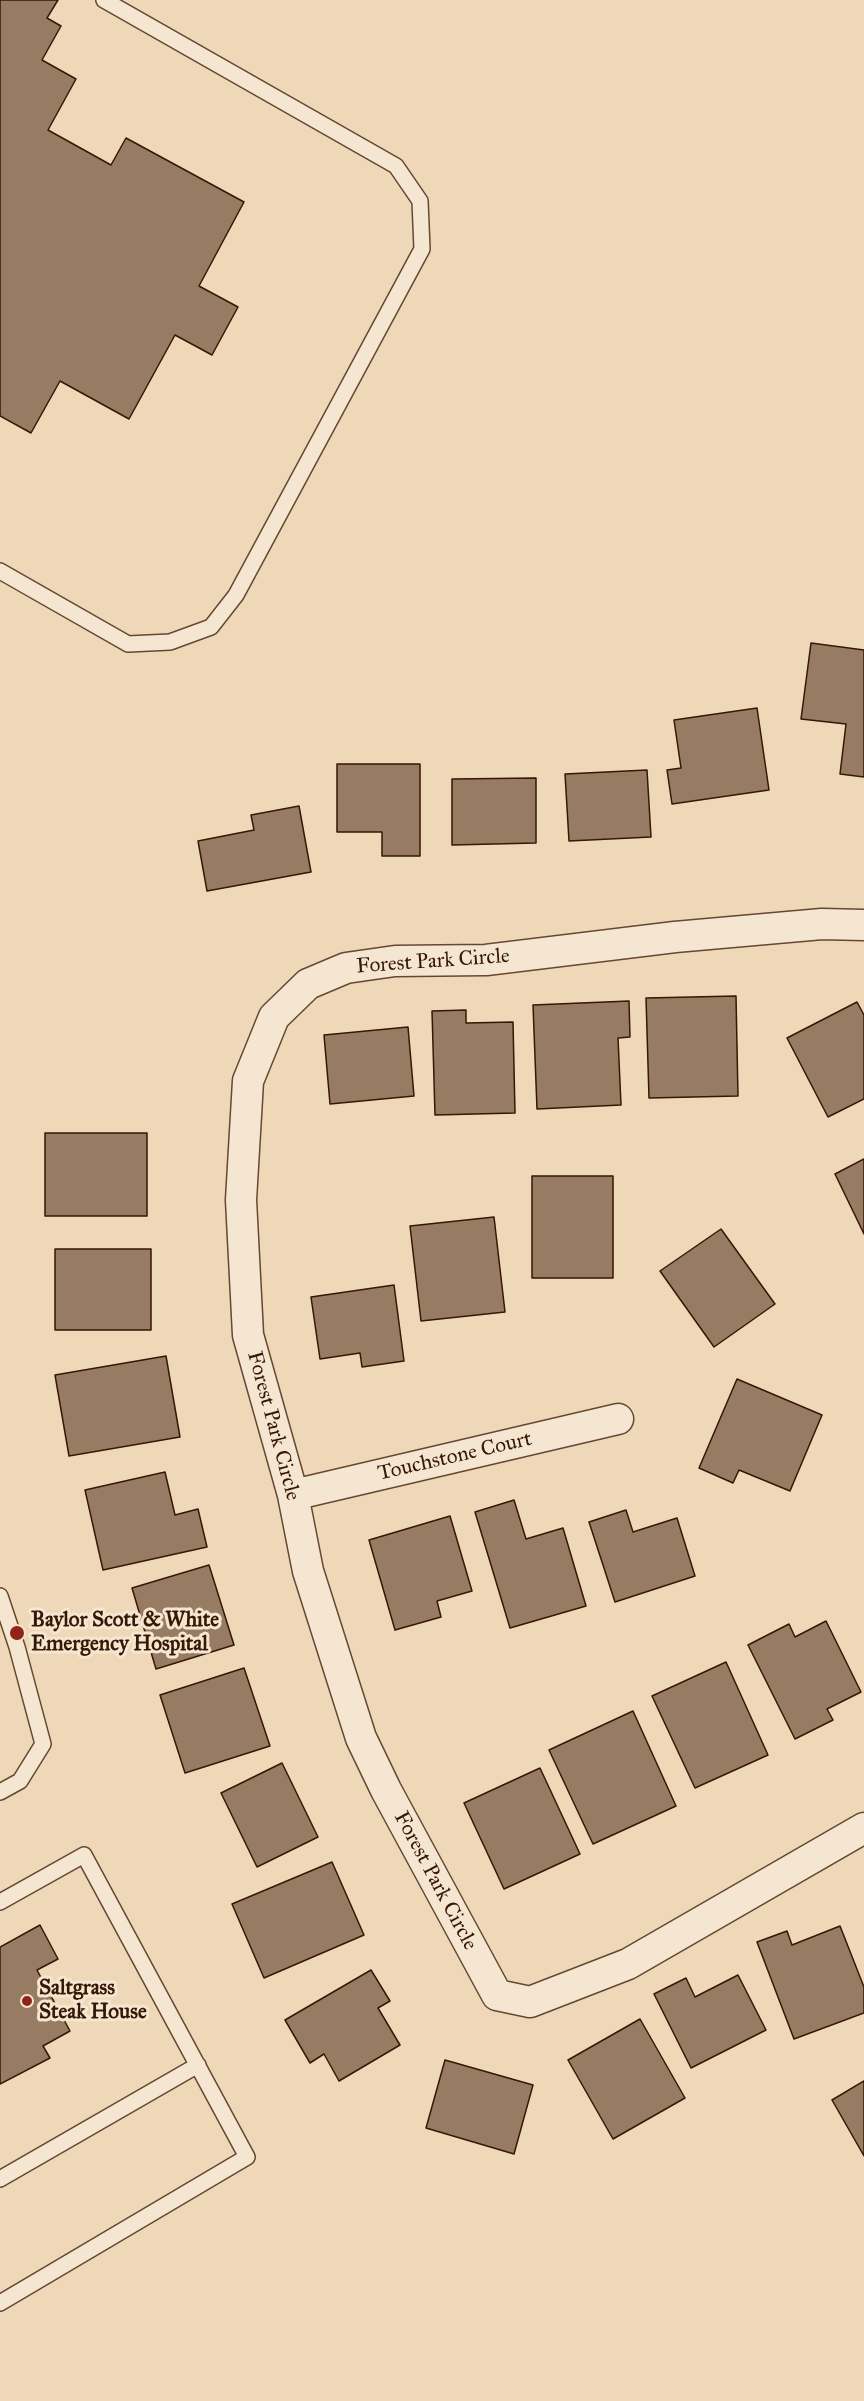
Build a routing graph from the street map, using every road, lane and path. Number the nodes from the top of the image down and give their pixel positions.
1 (104, 0) edge
2 (0, 571) edge
3 (864, 925) edge
4 (618, 1419) dead end
5 (293, 1496) junction
6 (0, 1596) edge
7 (0, 1792) edge
8 (864, 1828) edge
9 (0, 1902) edge
10 (198, 2066) junction
11 (0, 2179) edge
12 (0, 2303) edge

1 - 2 lane
3 - 5 street, Forest Park Circle
4 - 5 street, Touchstone Court
5 - 8 street, Forest Park Circle
6 - 7 lane
9 - 10 lane
10 - 11 lane
10 - 12 lane

